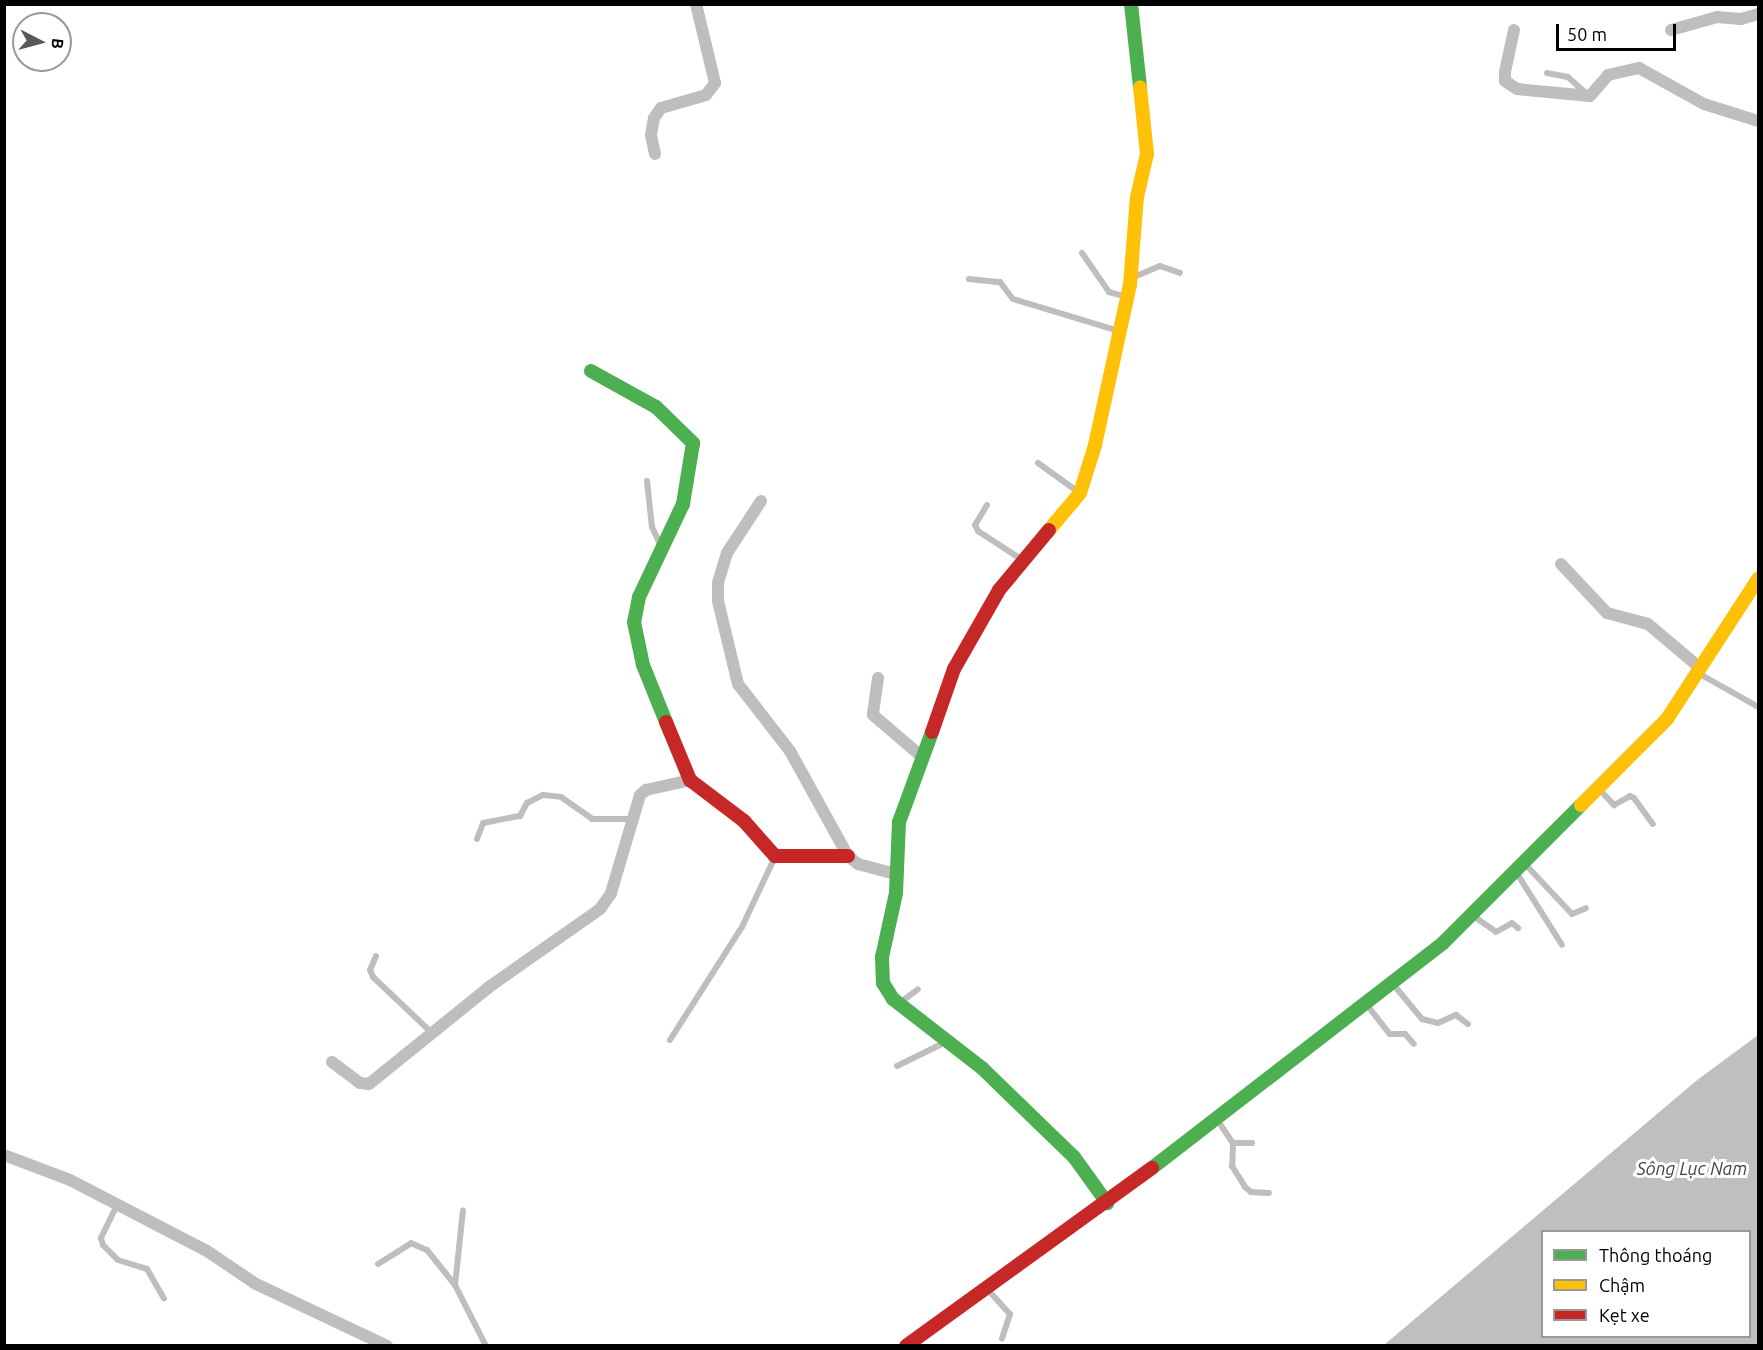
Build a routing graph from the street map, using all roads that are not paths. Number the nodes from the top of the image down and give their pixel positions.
1 (696, 4) edge
2 (1131, 4) edge
3 (1758, 14) edge
4 (1514, 30) dead end
5 (1671, 30) dead end
6 (1547, 73) dead end
7 (1590, 96) junction
8 (1758, 121) edge
9 (655, 154) dead end
10 (1082, 253) dead end
11 (1180, 273) dead end
12 (1131, 278) junction
13 (969, 279) dead end
14 (1127, 297) junction
15 (1119, 332) junction
16 (591, 371) dead end
17 (1038, 463) dead end
18 (647, 480) dead end
19 (1080, 494) junction
20 (761, 501) dead end
21 (987, 506) dead end
22 (662, 550) junction
23 (1024, 561) junction
24 (1561, 564) dead end
25 (1758, 579) edge
26 (1699, 670) junction
27 (878, 678) dead end
28 (1758, 707) edge
29 (921, 756) junction
30 (690, 780) junction
31 (1599, 789) junction
32 (633, 819) junction
33 (1653, 824) dead end
34 (477, 839) dead end
35 (775, 856) junction
36 (848, 856) junction
37 (1520, 867) junction
38 (896, 874) junction
39 (1586, 908) dead end
40 (1472, 915) junction
41 (1518, 928) dead end
42 (1562, 945) dead end
43 (376, 956) dead end
44 (1393, 984) junction
45 (918, 989) dead end
46 (1366, 1004) junction
47 (898, 1005) junction
48 (1468, 1024) dead end
49 (431, 1032) junction
50 (670, 1040) dead end
51 (949, 1040) junction
52 (1414, 1044) dead end
53 (332, 1062) dead end
54 (897, 1066) dead end
55 (1216, 1118) junction
56 (1233, 1143) junction
57 (1252, 1143) dead end
58 (5, 1157) edge
59 (1269, 1193) dead end
60 (1107, 1203) junction
61 (117, 1205) junction
62 (463, 1210) dead end
63 (378, 1264) dead end
64 (455, 1285) junction
65 (987, 1288) junction
66 (164, 1298) dead end
67 (1002, 1339) dead end
68 (387, 1346) edge
69 (486, 1346) edge
70 (906, 1346) edge

1 - 9 street
2 - 12 street
3 - 5 street
4 - 7 street
6 - 7 lane
7 - 8 street
10 - 14 lane
11 - 12 lane
12 - 14 street
13 - 15 lane
14 - 15 street
15 - 19 street
16 - 22 street
17 - 19 lane
18 - 22 lane
19 - 23 street
20 - 36 street
21 - 23 lane
22 - 30 street
23 - 29 street
24 - 26 street
25 - 26 street
26 - 28 lane
26 - 31 street
27 - 29 street
29 - 38 street
30 - 32 street
30 - 35 street
31 - 33 lane
31 - 37 street
32 - 34 lane
32 - 49 street
35 - 36 street
35 - 50 lane
36 - 38 street
37 - 39 lane
37 - 40 street
37 - 42 lane
38 - 47 street
40 - 41 lane
40 - 44 street
43 - 49 lane
44 - 46 street
44 - 48 lane
45 - 47 lane
46 - 52 lane
46 - 55 street
47 - 51 street
49 - 53 street
51 - 54 lane
51 - 60 street
55 - 56 lane
55 - 60 street
56 - 57 lane
56 - 59 lane
58 - 61 street
60 - 65 street
61 - 66 lane
61 - 68 street
62 - 64 lane
63 - 64 lane
64 - 69 lane
65 - 67 lane
65 - 70 street

